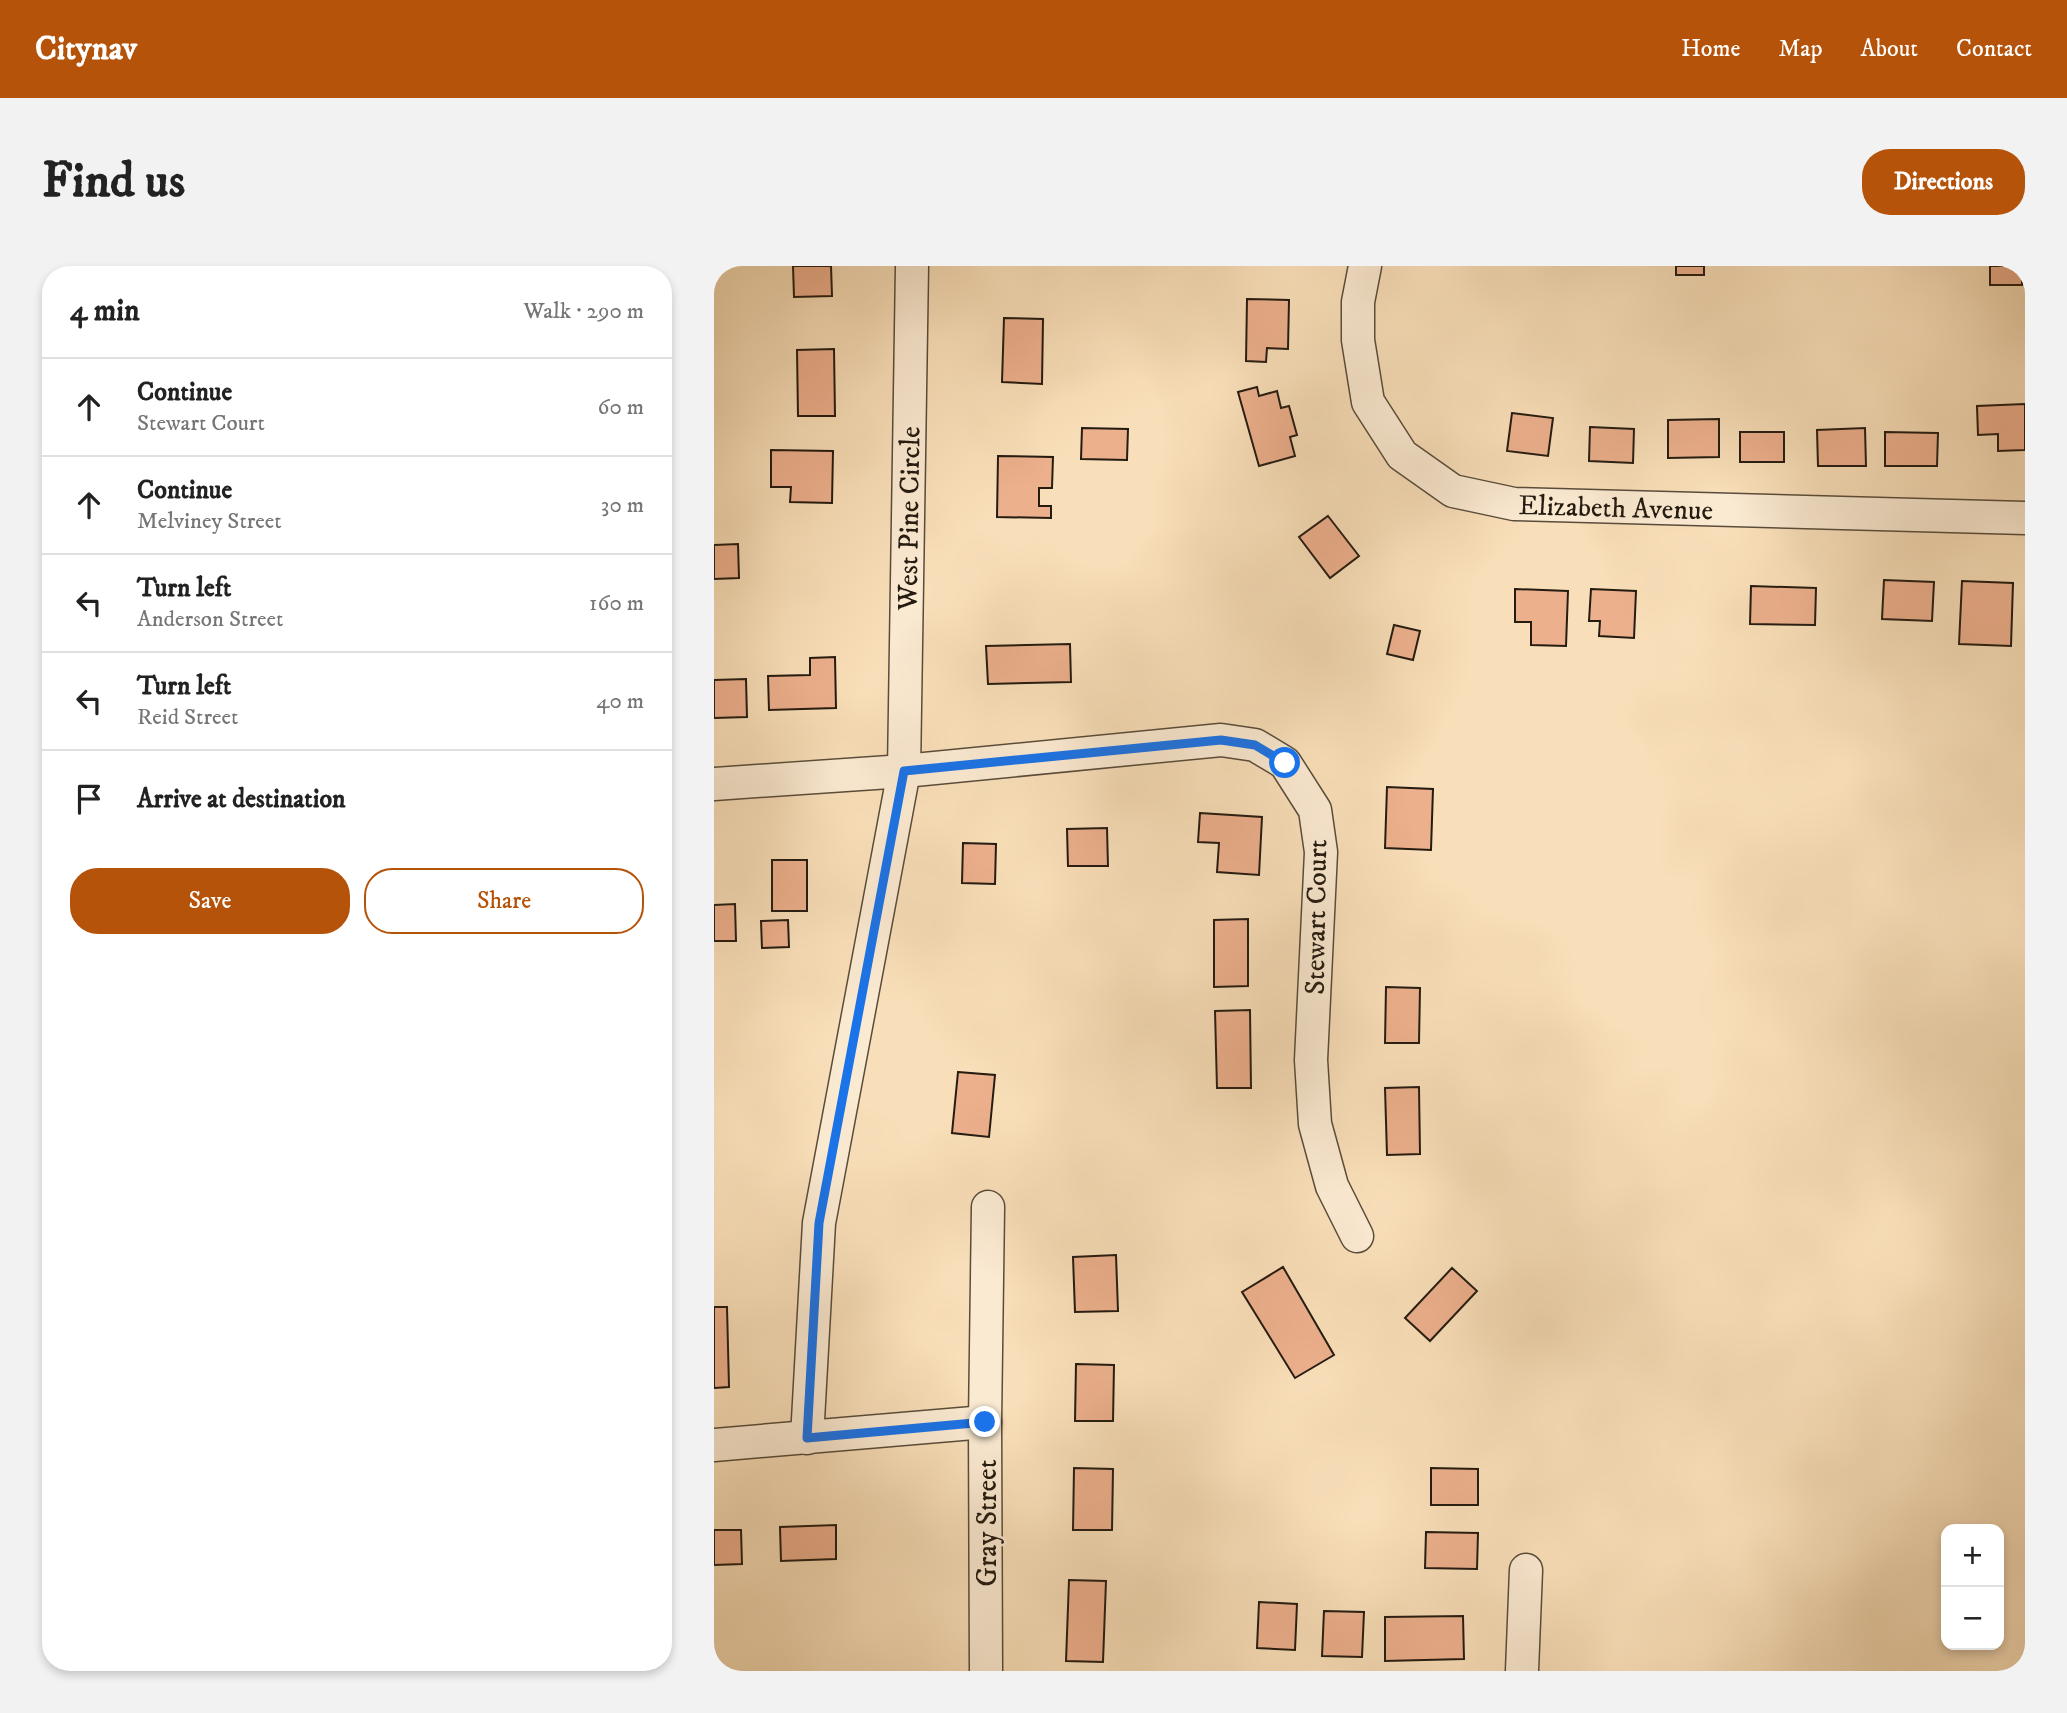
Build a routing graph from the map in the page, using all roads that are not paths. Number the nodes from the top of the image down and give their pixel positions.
1 (912, 266) edge
2 (1363, 274) edge
3 (2025, 518) edge
4 (904, 771) junction
5 (714, 785) edge
6 (988, 1208) dead end
7 (1357, 1236) dead end
8 (985, 1422) junction
9 (807, 1438) junction
10 (714, 1445) edge
11 (1526, 1570) dead end
12 (986, 1671) edge
13 (1522, 1671) edge

1 - 4 street, West Pine Circle
2 - 3 street, Elizabeth Avenue
4 - 5 street, Stewart Court
4 - 7 street, Stewart Court
4 - 9 street, West Pine Circle
6 - 8 street, Gray Street
8 - 9 street
8 - 12 street, Gray Street
9 - 10 street
11 - 13 street

